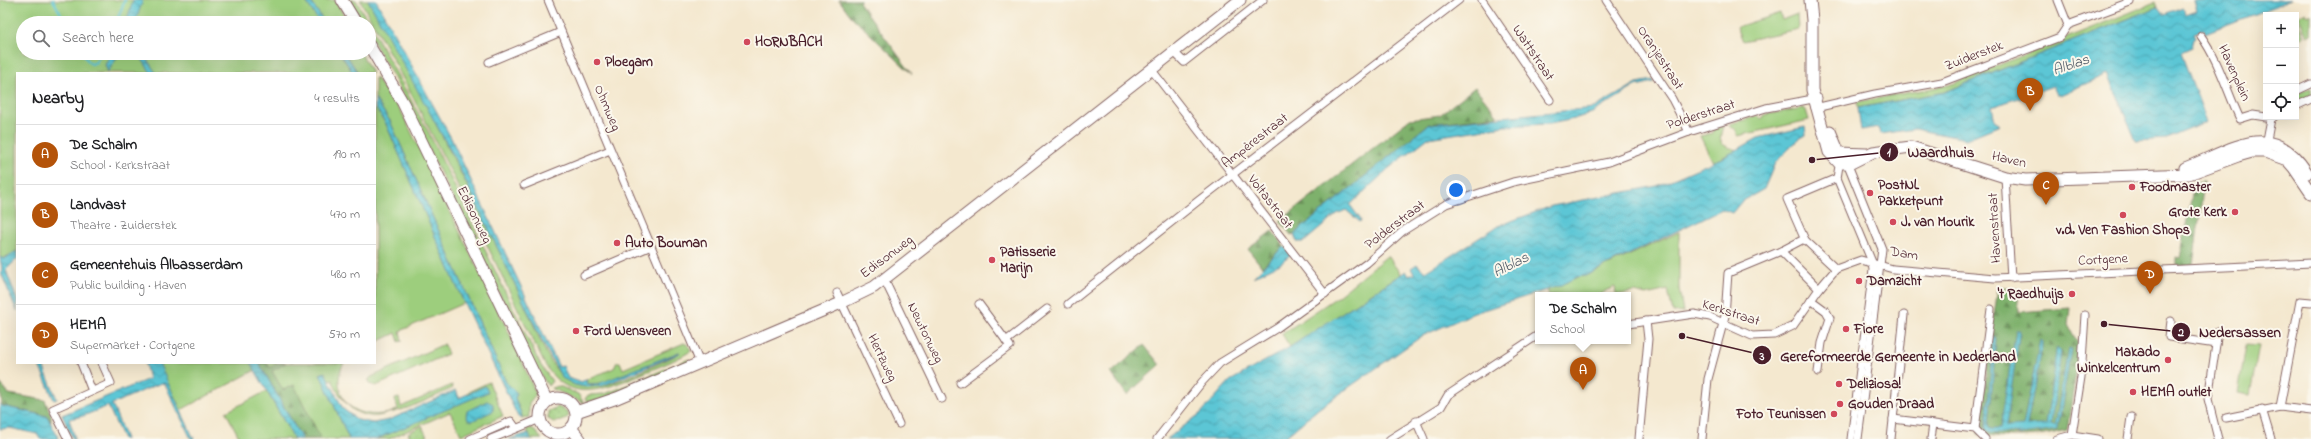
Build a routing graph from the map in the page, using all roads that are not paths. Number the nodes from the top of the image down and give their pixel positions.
1 (342, 0) edge
2 (548, 0) edge
3 (1240, 0) edge
4 (1263, 0) edge
5 (1459, 0) edge
6 (1482, 0) edge
7 (1606, 0) edge
8 (1810, 0) edge
9 (2058, 0) edge
10 (2130, 2) dead end
11 (352, 16) edge
12 (2068, 25) junction
13 (561, 32) junction
14 (2200, 36) dead end
15 (1174, 52) junction
16 (376, 57) edge
17 (489, 62) dead end
18 (1151, 69) junction
19 (2311, 84) edge
20 (2299, 90) edge
21 (2311, 99) edge
22 (1550, 100) dead end
23 (1817, 103) junction
24 (2299, 105) edge
25 (2263, 116) edge
26 (2268, 120) edge
27 (1689, 132) junction
28 (2267, 141) junction
29 (610, 150) junction
30 (2264, 152) junction
31 (1843, 160) junction
32 (2173, 173) junction
33 (1232, 174) junction
34 (1837, 178) junction
35 (2311, 181) edge
36 (2005, 183) junction
37 (524, 185) dead end
38 (2311, 193) edge
39 (1805, 240) junction
40 (651, 246) junction
41 (1781, 252) junction
42 (1872, 262) junction
43 (2311, 263) edge
44 (1881, 266) junction
45 (1836, 269) junction
46 (584, 275) dead end
47 (1968, 277) joint
48 (2011, 278) junction
49 (884, 279) junction
50 (1819, 289) junction
51 (1326, 294) junction
52 (839, 298) junction
53 (1811, 300) junction
54 (2311, 302) edge
55 (979, 304) dead end
56 (1068, 304) dead end
57 (1047, 309) dead end
58 (1991, 309) dead end
59 (1904, 314) dead end
60 (2085, 314) dead end
61 (1646, 321) junction
62 (2171, 321) dead end
63 (1631, 324) edge
64 (1724, 324) junction
65 (2218, 331) dead end
66 (1535, 337) edge
67 (1006, 341) junction
68 (2216, 344) junction
69 (700, 363) junction
70 (81, 364) edge
71 (102, 364) edge
72 (1818, 372) dead end
73 (960, 383) dead end
74 (92, 391) junction
75 (942, 399) dead end
76 (547, 401) junction
77 (2280, 407) junction
78 (2262, 409) junction
79 (2311, 411) edge
80 (576, 412) junction
81 (2131, 417) dead end
82 (2226, 418) dead end
83 (540, 419) junction
84 (1893, 419) junction
85 (1416, 421) junction
86 (899, 424) dead end
87 (1932, 424) junction
88 (516, 428) junction
89 (571, 428) junction
90 (1975, 429) junction
91 (2072, 435) junction
92 (68, 439) edge
93 (470, 439) edge
94 (491, 439) edge
95 (580, 439) edge
96 (1157, 439) edge
97 (1390, 439) edge
98 (1424, 439) edge
99 (1639, 439) edge
100 (1702, 439) edge
101 (1851, 439) edge
102 (1858, 439) edge
103 (1891, 439) edge
104 (1930, 439) edge
105 (1985, 439) edge
106 (2057, 439) edge
107 (2098, 439) edge
108 (2128, 439) edge
109 (2218, 439) edge
110 (2271, 439) edge

1 - 11 street
2 - 13 street, Ohmweg
3 - 15 street, Edisonweg
4 - 15 street
5 - 33 street, Ampèrestraat
6 - 22 street, Wattstraat
7 - 27 street, Oranjestraat
8 - 23 street, Dam
9 - 12 street
10 - 12 street, Zuiderstek
12 - 23 street, Zuiderstek
13 - 17 street
13 - 29 street, Ohmweg
14 - 25 street, Havenplein
15 - 18 street, Edisonweg
16 - 76 street, Edisonweg
18 - 33 street, Voltastraat
18 - 49 street, Edisonweg
19 - 20 street
21 - 24 street
23 - 27 street, Polderstraat
23 - 31 street, Dam
26 - 28 street
27 - 51 street, Polderstraat
28 - 30 street
28 - 32 street, Haven
28 - 35 street, Haven
29 - 37 street, Ohmweg
29 - 40 street, Ohmweg
30 - 32 street, Haven
30 - 38 street, Haven
31 - 34 street
31 - 36 street, Haven
31 - 44 street, Dam
32 - 36 street, Haven
33 - 51 street, Voltastraat
33 - 56 street, Ampèrestraat
34 - 39 street
34 - 42 street, Dam
36 - 48 street, Havenstraat
39 - 41 street
39 - 45 street
40 - 46 street
40 - 69 street, Ohmweg
41 - 50 street
41 - 64 street
42 - 44 street
42 - 45 street
42 - 101 street
43 - 48 street, Cortgene
44 - 47 street, Dam
44 - 102 street
45 - 50 street, Kerkstraat
47 - 48 street, Cortgene
49 - 52 street, Edisonweg
49 - 75 street, Newtonweg
50 - 53 street, Kerkstraat
51 - 96 street, Polderstraat
52 - 69 street, Edisonweg
52 - 86 street, Hertzweg
53 - 64 street, Kerkstraat
53 - 72 street
54 - 77 street
55 - 67 street
57 - 67 street
58 - 90 street
59 - 84 street
60 - 91 street
61 - 63 street, Kerkstraat
61 - 64 street, Kerkstraat
61 - 99 street
62 - 68 street
64 - 100 street
65 - 68 street
66 - 85 street
67 - 73 street
68 - 109 street
69 - 80 street, Edisonweg
70 - 74 street
71 - 74 street
74 - 92 street
76 - 80 street
76 - 83 street
77 - 78 street
77 - 79 street
78 - 82 street
78 - 110 street
80 - 89 street
81 - 108 street
83 - 88 street
83 - 89 street
84 - 87 street
84 - 103 street
85 - 97 street
85 - 98 street
87 - 90 street
87 - 104 street
88 - 93 street
88 - 94 street
89 - 95 street
90 - 105 street
91 - 106 street
91 - 107 street

